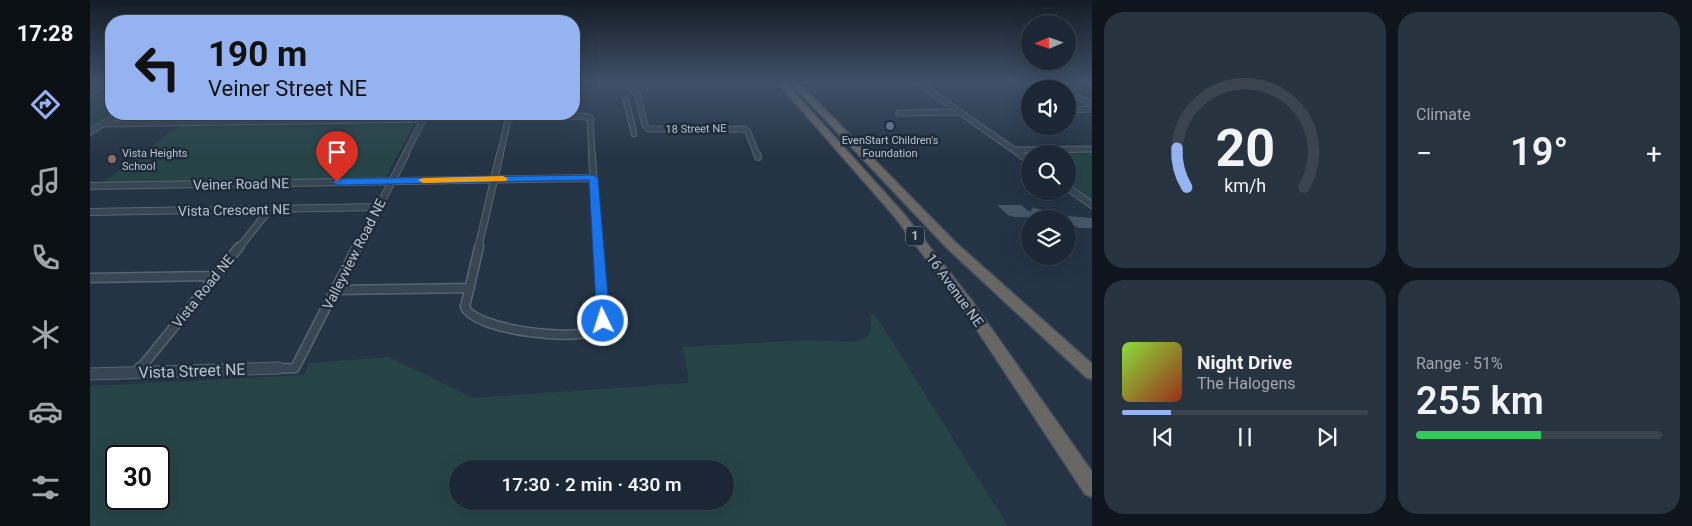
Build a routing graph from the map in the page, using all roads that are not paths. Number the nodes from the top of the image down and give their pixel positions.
1 (628, 107) edge
2 (640, 107) edge
3 (803, 107) edge
4 (818, 107) edge
5 (952, 107) edge
6 (1092, 109) edge
7 (1076, 110) edge
8 (960, 112) junction
9 (899, 113) dead end
10 (580, 116) edge
11 (109, 120) edge
12 (287, 120) edge
13 (423, 120) edge
14 (508, 120) edge
15 (103, 124) junction
16 (90, 132) edge
17 (634, 134) dead end
18 (1092, 149) edge
19 (1014, 150) junction
20 (1021, 155) edge
21 (758, 157) dead end
22 (593, 178) junction
23 (495, 179) junction
24 (391, 181) junction
25 (90, 186) edge
26 (1076, 194) edge
27 (1092, 205) edge
28 (378, 207) junction
29 (270, 209) junction
30 (90, 212) edge
31 (215, 276) junction
32 (90, 278) edge
33 (470, 288) junction
34 (335, 290) junction
35 (295, 368) joint
36 (137, 372) junction
37 (1092, 373) edge
38 (90, 374) edge
39 (1092, 488) edge

1 - 17 street
2 - 21 street, 18 Street NE
3 - 39 highway, 16 Avenue NE / 1
4 - 37 highway, 16 Avenue NE / 1
5 - 8 street
6 - 7 street
8 - 9 street
8 - 19 street
10 - 22 street
11 - 15 street
12 - 15 street
13 - 24 street, Valleyview Road NE
14 - 23 street
15 - 16 street
18 - 19 street
19 - 20 street
22 - 23 street, Veiner Road NE
22 - 33 street
23 - 24 street, Veiner Road NE
23 - 33 street
24 - 25 street, Veiner Road NE
24 - 28 street, Valleyview Road NE
26 - 27 street
28 - 29 street, Vista Crescent NE
28 - 34 street, Valleyview Road NE
29 - 30 street, Vista Crescent NE
29 - 31 street, Vista Road NE
31 - 32 street
31 - 36 street, Vista Road NE
33 - 34 street
34 - 35 street, Valleyview Road NE
35 - 36 street, Vista Street NE
36 - 38 street, Vista Street NE

